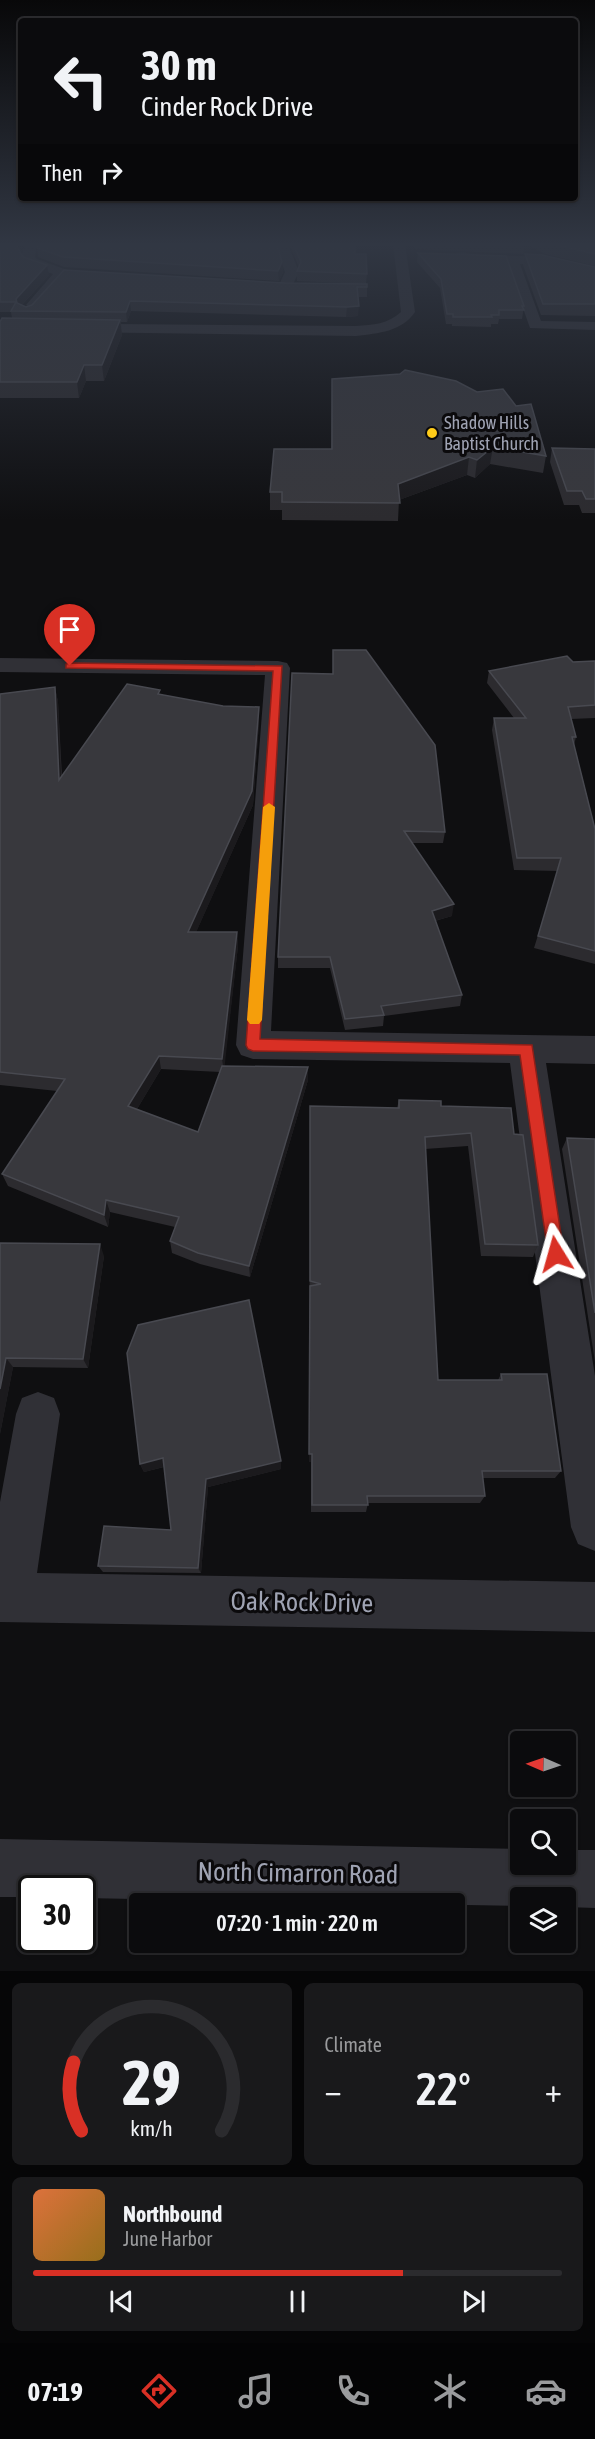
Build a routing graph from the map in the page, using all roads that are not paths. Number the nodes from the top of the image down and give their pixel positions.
1 (0, 665) edge
2 (526, 1049) junction
3 (595, 1050) edge
4 (38, 1414) dead end
5 (595, 1527) edge
6 (4, 1597) edge
7 (595, 1607) edge
8 (0, 1868) edge
9 (595, 1879) edge

1 - 2 street
2 - 3 street
2 - 5 street
4 - 6 street, Oak Rock Drive
6 - 7 street, Oak Rock Drive
8 - 9 street, North Cimarron Road

